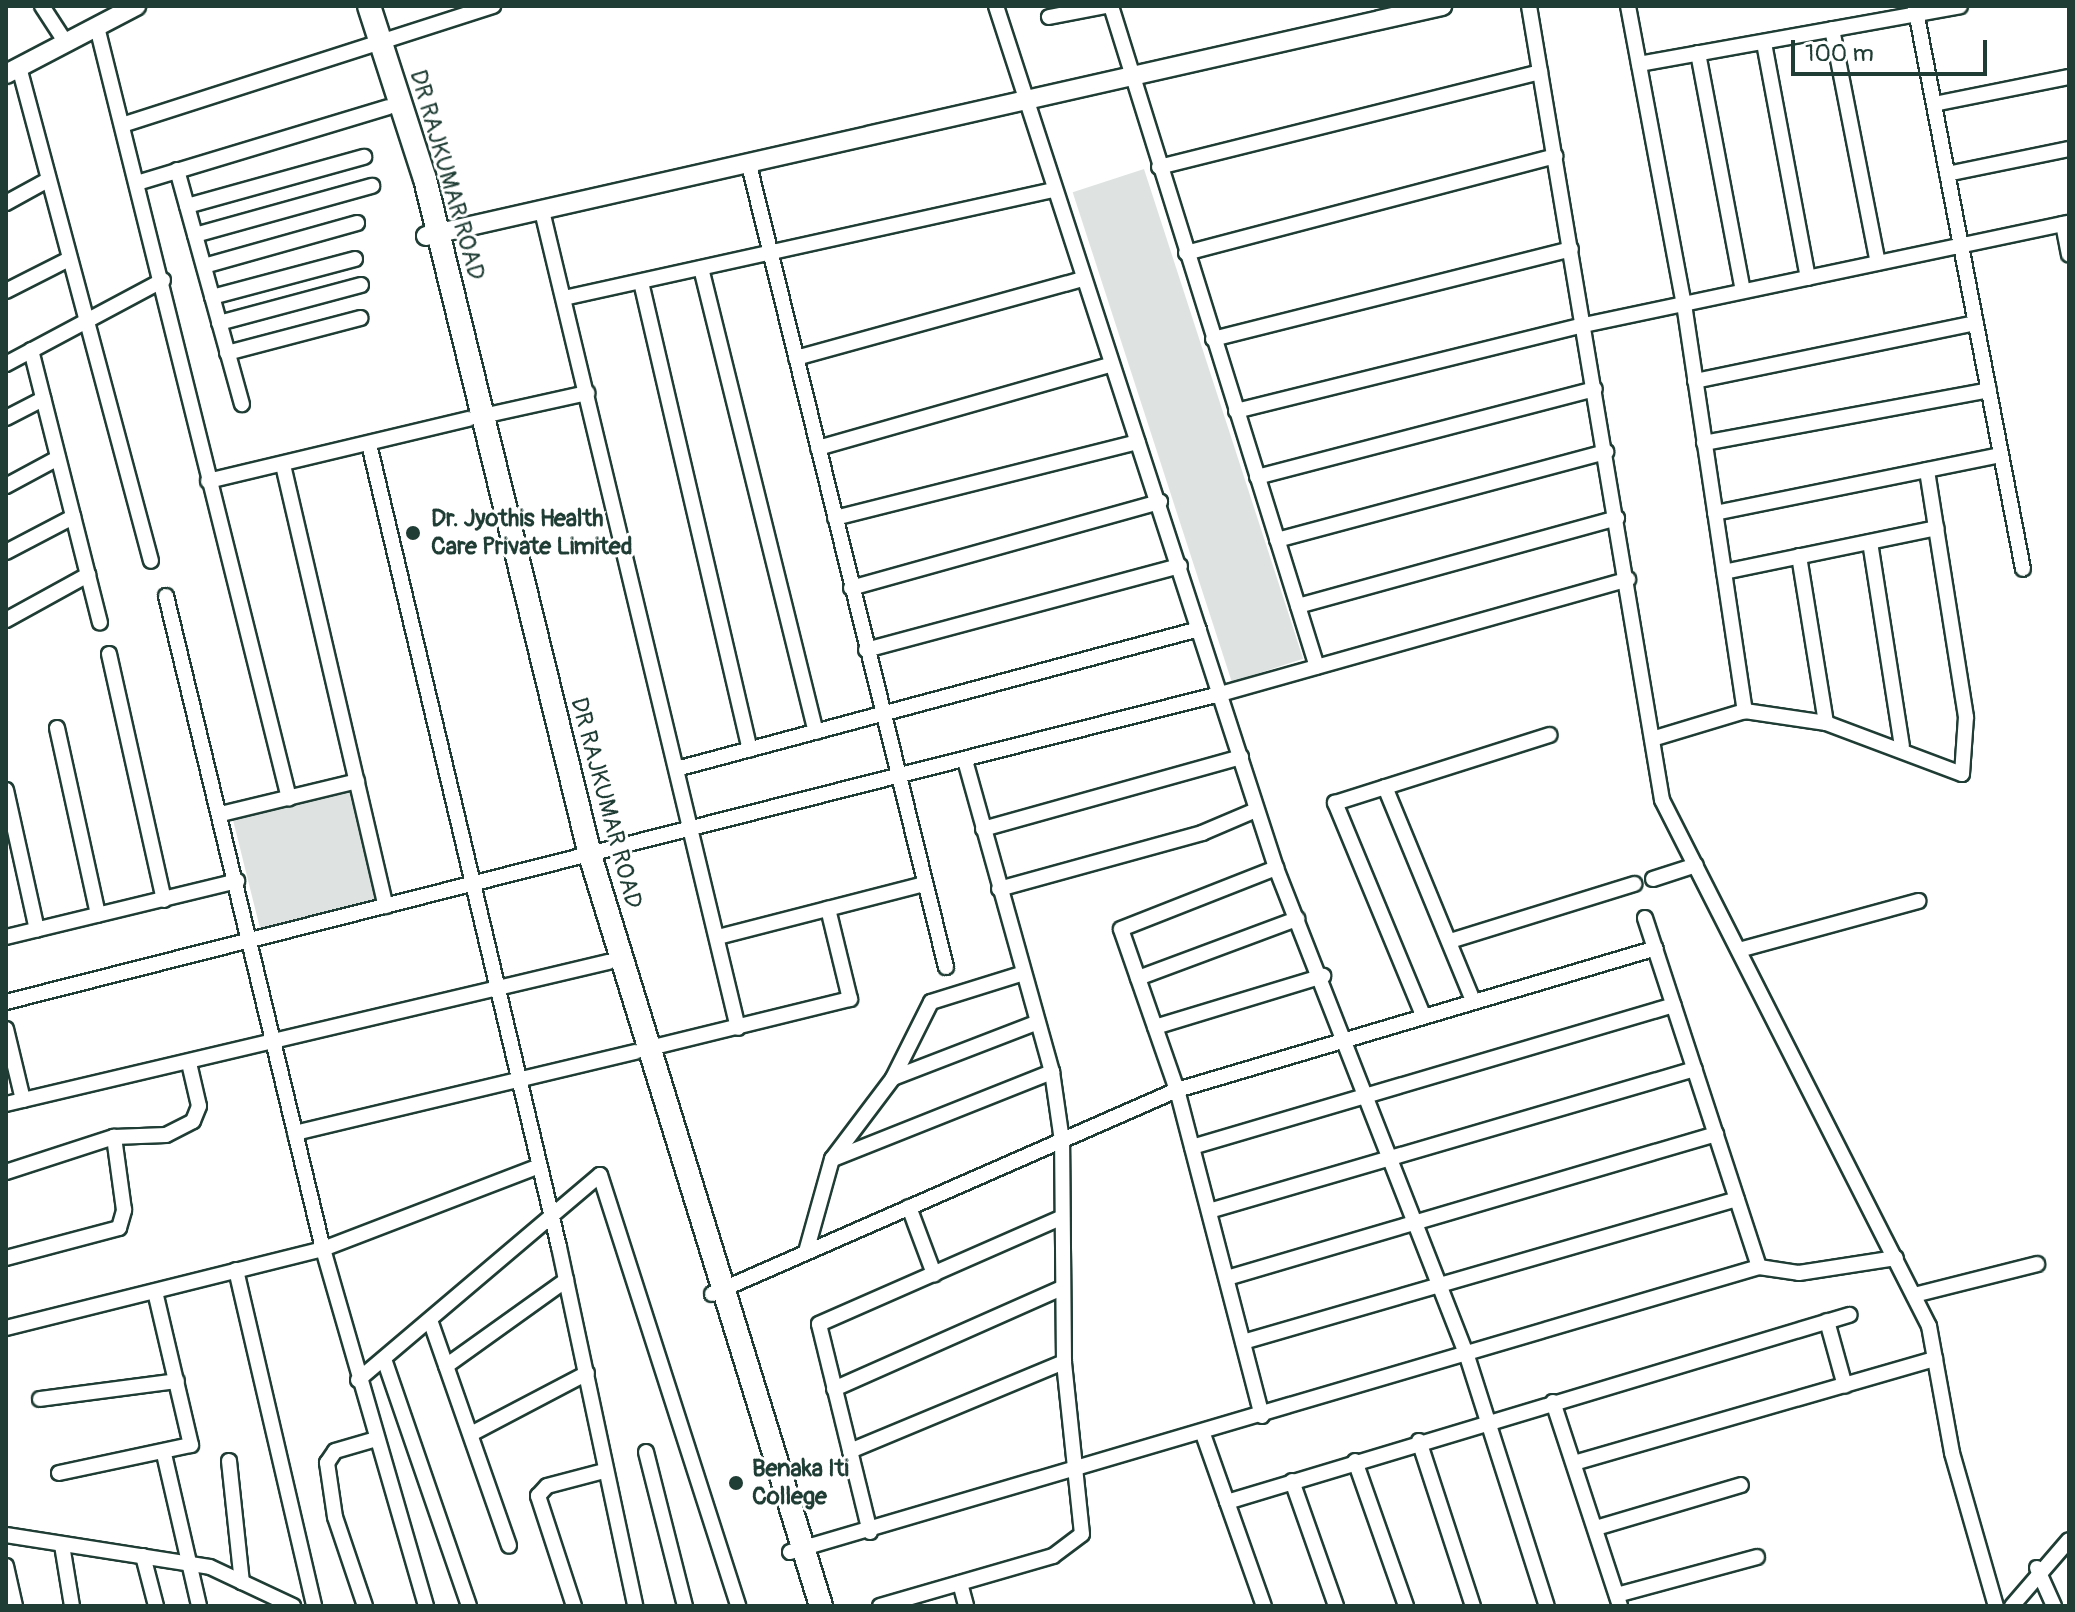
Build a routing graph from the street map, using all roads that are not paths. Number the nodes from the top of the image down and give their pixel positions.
1 (42, 6) edge
2 (136, 6) edge
3 (357, 6) edge
4 (369, 6) edge
5 (996, 6) edge
6 (1108, 6) edge
7 (1442, 6) edge
8 (1529, 6) edge
9 (1628, 6) edge
10 (1960, 6) edge
11 (489, 7) edge
12 (1916, 10) edge
13 (1049, 17) dead end
14 (97, 27) junction
15 (1832, 29) junction
16 (66, 43) junction
17 (1764, 43) junction
18 (376, 44) junction
19 (1698, 53) junction
20 (1639, 64) junction
21 (13, 71) edge
22 (1540, 72) junction
23 (2069, 77) edge
24 (1135, 78) junction
25 (1025, 103) junction
26 (1934, 104) junction
27 (388, 107) junction
28 (122, 125) junction
29 (2069, 149) edge
30 (1555, 156) junction
31 (364, 157) dead end
32 (749, 165) junction
33 (1159, 167) junction
34 (177, 170) junction
35 (1947, 174) junction
36 (48, 180) junction
37 (137, 183) junction
38 (372, 186) dead end
39 (1053, 190) junction
40 (6, 203) edge
41 (187, 206) junction
42 (542, 211) junction
43 (357, 223) dead end
44 (2066, 224) edge
45 (433, 234) junction
46 (195, 235) junction
47 (1961, 245) junction
48 (1571, 249) junction
49 (1186, 253) junction
50 (771, 254) junction
51 (2069, 254) edge
52 (69, 259) junction
53 (355, 259) dead end
54 (1878, 263) junction
55 (204, 266) junction
56 (701, 268) junction
57 (1808, 278) junction
58 (1083, 279) junction
59 (163, 280) junction
60 (641, 282) junction
61 (361, 285) dead end
62 (6, 291) edge
63 (1743, 291) junction
64 (212, 297) junction
65 (564, 298) junction
66 (1684, 304) junction
67 (360, 318) dead end
68 (85, 322) junction
69 (219, 323) junction
70 (1976, 323) junction
71 (1584, 325) junction
72 (1213, 339) junction
73 (31, 350) junction
74 (227, 353) junction
75 (796, 358) junction
76 (6, 364) edge
77 (1109, 365) junction
78 (1695, 381) junction
79 (1595, 389) junction
80 (1989, 390) junction
81 (587, 393) junction
82 (43, 399) junction
83 (242, 404) dead end
84 (1236, 411) junction
85 (6, 418) edge
86 (476, 418) junction
87 (1138, 442) junction
88 (1704, 443) junction
89 (369, 444) junction
90 (818, 448) junction
91 (1606, 452) junction
92 (2001, 455) junction
93 (58, 458) junction
94 (283, 465) junction
95 (1927, 470) junction
96 (1257, 477) junction
97 (208, 481) junction
98 (6, 486) edge
99 (1160, 502) junction
100 (1715, 513) junction
101 (73, 517) junction
102 (835, 518) junction
103 (1617, 518) junction
104 (1936, 528) junction
105 (1277, 540) junction
106 (1870, 542) junction
107 (6, 552) edge
108 (1799, 556) junction
109 (151, 561) dead end
110 (1180, 566) junction
111 (2023, 569) dead end
112 (1724, 572) junction
113 (88, 575) junction
114 (1628, 579) junction
115 (851, 588) junction
116 (166, 596) dead end
117 (1298, 606) junction
118 (6, 620) edge
119 (100, 622) dead end
120 (1199, 629) junction
121 (866, 650) junction
122 (109, 654) dead end
123 (1317, 667) junction
124 (1220, 694) junction
125 (1745, 711) junction
126 (882, 714) junction
127 (1826, 723) junction
128 (57, 728) dead end
129 (816, 732) junction
130 (1549, 735) dead end
131 (1652, 739) junction
132 (1902, 746) junction
133 (750, 749) junction
134 (1241, 757) junction
135 (965, 760) junction
136 (680, 768) junction
137 (898, 777) junction
138 (357, 781) junction
139 (1385, 787) junction
140 (6, 790) edge
141 (289, 798) junction
142 (1256, 810) junction
143 (221, 814) junction
144 (694, 829) junction
145 (983, 829) junction
146 (583, 856) junction
147 (1696, 865) junction
148 (1276, 868) junction
149 (1653, 879) dead end
150 (237, 881) junction
151 (476, 884) junction
152 (925, 884) junction
153 (1634, 884) dead end
154 (999, 889) junction
155 (164, 900) junction
156 (1918, 901) dead end
157 (386, 906) junction
158 (828, 909) junction
159 (98, 915) junction
160 (1645, 918) dead end
161 (1297, 919) junction
162 (37, 930) junction
163 (6, 937) edge
164 (718, 937) junction
165 (1450, 941) junction
166 (251, 942) junction
167 (1655, 948) junction
168 (1739, 950) junction
169 (608, 962) junction
170 (946, 967) dead end
171 (1024, 973) junction
172 (1323, 976) junction
173 (1138, 978) junction
174 (498, 989) junction
175 (1473, 1001) junction
176 (6, 1002) edge
177 (1674, 1005) junction
178 (1423, 1015) junction
179 (1038, 1022) junction
180 (1155, 1027) junction
181 (738, 1028) junction
182 (6, 1029) edge
183 (1346, 1037) junction
184 (272, 1045) junction
185 (643, 1050) junction
186 (189, 1063) junction
187 (1695, 1069) junction
188 (1052, 1072) junction
189 (893, 1078) junction
190 (518, 1081) junction
191 (1177, 1090) junction
192 (1368, 1094) junction
193 (23, 1100) junction
194 (6, 1104) edge
195 (295, 1133) junction
196 (1716, 1134) junction
197 (114, 1137) junction
198 (1062, 1141) junction
199 (1192, 1147) junction
200 (832, 1159) junction
201 (1392, 1159) junction
202 (539, 1166) junction
203 (6, 1172) edge
204 (1737, 1199) junction
205 (909, 1207) junction
206 (1209, 1211) junction
207 (552, 1215) junction
208 (1061, 1218) junction
209 (1416, 1221) junction
210 (323, 1249) junction
211 (806, 1252) junction
212 (6, 1258) edge
213 (1896, 1258) junction
214 (2037, 1264) dead end
215 (1759, 1267) junction
216 (236, 1270) junction
217 (934, 1274) junction
218 (1227, 1278) junction
219 (566, 1280) junction
220 (1439, 1282) junction
221 (1060, 1289) junction
222 (719, 1291) junction
223 (155, 1292) junction
224 (1914, 1295) junction
225 (1849, 1315) dead end
226 (430, 1320) junction
227 (1827, 1321) junction
228 (6, 1328) edge
229 (1243, 1342) junction
230 (1467, 1356) junction
231 (384, 1359) junction
232 (1935, 1359) junction
233 (1064, 1362) junction
234 (446, 1366) junction
235 (587, 1373) junction
236 (358, 1380) junction
237 (177, 1381) junction
238 (1845, 1386) junction
239 (834, 1389) junction
240 (40, 1399) dead end
241 (1553, 1402) junction
242 (1262, 1416) junction
243 (1488, 1420) junction
244 (471, 1434) junction
245 (1203, 1434) junction
246 (376, 1439) junction
247 (1419, 1441) junction
248 (850, 1451) junction
249 (646, 1452) dead end
250 (164, 1454) junction
251 (229, 1461) dead end
252 (1355, 1461) junction
253 (1574, 1463) junction
254 (604, 1471) junction
255 (1075, 1472) junction
256 (59, 1473) dead end
257 (1292, 1481) junction
258 (1741, 1485) dead end
259 (1227, 1502) junction
260 (1596, 1528) junction
261 (870, 1532) junction
262 (6, 1535) edge
263 (2069, 1540) edge
264 (62, 1545) junction
265 (509, 1546) dead end
266 (797, 1550) junction
267 (143, 1556) junction
268 (1757, 1557) dead end
269 (186, 1562) junction
270 (6, 1566) edge
271 (2037, 1568) junction
272 (960, 1583) junction
273 (247, 1584) junction
274 (1618, 1600) edge
275 (887, 1605) edge
276 (15, 1606) edge
277 (72, 1606) edge
278 (156, 1606) edge
279 (199, 1606) edge
280 (256, 1606) edge
281 (293, 1606) edge
282 (314, 1606) edge
283 (365, 1606) edge
284 (426, 1606) edge
285 (469, 1606) edge
286 (574, 1606) edge
287 (635, 1606) edge
288 (685, 1606) edge
289 (738, 1606) edge
290 (807, 1606) edge
291 (821, 1606) edge
292 (966, 1606) edge
293 (1264, 1606) edge
294 (1336, 1606) edge
295 (1406, 1606) edge
296 (1473, 1606) edge
297 (1547, 1606) edge
298 (1996, 1606) edge
299 (2012, 1606) edge
300 (2054, 1606) edge

1 - 16 street
2 - 14 street
3 - 18 main road, DR RAJKUMAR ROAD
4 - 18 main road, DR RAJKUMAR ROAD
5 - 25 street
6 - 13 street
6 - 24 street
7 - 24 street
8 - 22 street
9 - 20 street
10 - 12 street
11 - 18 street
12 - 15 street
12 - 26 street
14 - 16 street
14 - 28 street
15 - 17 street
15 - 54 street
16 - 21 street
17 - 19 street
17 - 57 street
18 - 27 main road, DR RAJKUMAR ROAD
18 - 28 street
18 - 45 main road, DR RAJKUMAR ROAD
19 - 20 street
19 - 63 street
20 - 66 street
21 - 36 street
22 - 30 street
22 - 33 street
23 - 26 street
24 - 25 street
24 - 33 street
25 - 32 street
25 - 39 street
26 - 35 street
27 - 34 street
27 - 45 main road, DR RAJKUMAR ROAD
28 - 37 street
29 - 35 street
30 - 48 street
30 - 49 street
31 - 41 street
32 - 42 street
32 - 50 street
33 - 49 street
34 - 37 street
34 - 41 street
35 - 47 street
36 - 40 street
36 - 52 street
37 - 59 street
38 - 46 street
39 - 50 street
39 - 58 street
41 - 46 street
42 - 45 street
42 - 65 street
43 - 55 street
44 - 47 street
44 - 51 street
45 - 86 main road, DR RAJKUMAR ROAD
46 - 55 street
47 - 54 street
47 - 70 street
48 - 71 street
48 - 72 street
49 - 72 street
50 - 56 street
50 - 75 street
52 - 62 street
52 - 68 street
53 - 64 street
54 - 57 street
55 - 64 street
56 - 60 street
56 - 129 street
57 - 63 street
58 - 75 street
58 - 77 street
59 - 68 street
59 - 97 street
60 - 65 street
60 - 133 street
61 - 69 street
63 - 66 street
64 - 69 street
65 - 81 street
66 - 71 street
66 - 78 street
67 - 74 street
68 - 73 street
68 - 109 street
69 - 74 street
70 - 78 street
70 - 80 street
71 - 79 street
71 - 84 street
72 - 84 street
73 - 76 street
73 - 82 street
74 - 83 street
75 - 90 street
77 - 87 street
77 - 90 street
78 - 88 street
79 - 91 street
79 - 96 street
80 - 88 street
80 - 92 street
81 - 86 street
81 - 136 street
82 - 85 street
82 - 93 street
84 - 96 street
86 - 89 street
86 - 146 main road, DR RAJKUMAR ROAD
87 - 99 street
87 - 102 street
88 - 100 street
89 - 94 street
89 - 151 street
90 - 102 street
91 - 103 street
91 - 105 street
92 - 95 street
92 - 111 street
93 - 98 street
93 - 101 street
94 - 97 street
94 - 138 street
95 - 100 street
95 - 104 street
96 - 105 street
97 - 141 street
99 - 110 street
99 - 115 street
100 - 112 street
101 - 107 street
101 - 113 street
102 - 115 street
103 - 114 street
103 - 117 street
104 - 106 street
104 - 132 street
105 - 117 street
106 - 108 street
106 - 132 street
108 - 112 street
108 - 127 street
110 - 120 street
110 - 121 street
112 - 125 street
113 - 118 street
113 - 119 street
114 - 123 street
114 - 131 street
115 - 121 street
116 - 143 street
117 - 123 street
120 - 124 street
120 - 126 street
121 - 126 street
122 - 155 street
123 - 124 street
124 - 134 street
124 - 135 street
125 - 127 street
125 - 131 street
126 - 129 street
126 - 137 street
127 - 132 street
128 - 159 street
129 - 133 street
130 - 139 street
131 - 147 street
133 - 136 street
134 - 142 street
134 - 145 street
135 - 137 street
135 - 145 street
136 - 144 street
137 - 144 street
137 - 152 street
138 - 141 street
138 - 157 street
139 - 165 street
139 - 178 street
140 - 162 street
141 - 143 street
142 - 148 street
142 - 154 street
143 - 150 street
144 - 146 street
144 - 164 street
145 - 154 street
146 - 151 street
146 - 169 main road, DR RAJKUMAR ROAD
146 - 185 main road, DR RAJKUMAR ROAD
147 - 149 street
147 - 168 street
148 - 161 street
148 - 173 street
150 - 155 street
150 - 166 street
151 - 157 street
151 - 174 street
152 - 158 street
152 - 170 street
153 - 165 street
154 - 171 street
155 - 159 street
156 - 168 street
157 - 166 street
158 - 164 street
158 - 181 street
159 - 162 street
160 - 167 street
161 - 172 street
161 - 173 street
162 - 163 street
164 - 181 street
165 - 175 street
166 - 176 street
166 - 184 street
167 - 175 street
167 - 177 street
168 - 213 street
169 - 174 street
169 - 185 main road, DR RAJKUMAR ROAD
171 - 179 street
171 - 189 street
172 - 180 street
172 - 183 street
173 - 180 street
174 - 184 street
174 - 190 street
175 - 178 street
177 - 187 street
177 - 192 street
178 - 183 street
179 - 188 street
179 - 189 street
180 - 191 street
181 - 185 street
182 - 193 street
183 - 191 street
183 - 192 street
184 - 186 street
184 - 195 street
185 - 190 street
185 - 222 main road, DR RAJKUMAR ROAD
186 - 193 street
186 - 197 street
187 - 196 street
187 - 201 street
188 - 198 street
188 - 200 street
189 - 200 street
190 - 195 street
190 - 202 street
191 - 198 street
191 - 199 street
192 - 199 street
192 - 201 street
193 - 194 street
195 - 210 street
196 - 204 street
196 - 209 street
197 - 203 street
197 - 212 street
198 - 205 street
198 - 208 street
199 - 206 street
200 - 211 street
201 - 206 street
201 - 209 street
202 - 207 street
202 - 210 street
204 - 215 street
204 - 220 street
205 - 211 street
205 - 217 street
206 - 218 street
207 - 219 street
207 - 226 street
207 - 289 street
208 - 217 street
208 - 221 street
209 - 218 street
209 - 220 street
210 - 216 street
210 - 236 street
211 - 222 street
213 - 215 street
213 - 224 street
214 - 224 street
215 - 230 street
216 - 223 street
216 - 282 street
217 - 239 street
218 - 229 street
219 - 234 street
219 - 235 street
220 - 229 street
220 - 230 street
221 - 233 street
221 - 239 street
222 - 266 main road, DR RAJKUMAR ROAD
223 - 228 street
223 - 237 street
224 - 232 street
225 - 227 street
226 - 231 street
226 - 234 street
227 - 238 street
227 - 241 street
229 - 242 street
230 - 242 street
230 - 243 street
231 - 236 street
231 - 285 street
232 - 238 street
232 - 298 street
233 - 248 street
233 - 255 street
234 - 244 street
235 - 244 street
235 - 254 street
236 - 246 street
237 - 240 street
237 - 250 street
238 - 253 street
239 - 248 street
241 - 243 street
241 - 253 street
242 - 245 street
243 - 247 street
243 - 297 street
244 - 265 street
245 - 255 street
245 - 259 street
246 - 283 street
246 - 284 street
247 - 252 street
247 - 296 street
248 - 261 street
249 - 288 street
250 - 256 street
250 - 269 street
251 - 273 street
252 - 257 street
252 - 295 street
253 - 260 street
254 - 286 street
254 - 287 street
255 - 261 street
255 - 272 street
257 - 259 street
257 - 294 street
258 - 260 street
259 - 293 street
260 - 274 street
261 - 266 street
262 - 264 street
263 - 271 street
264 - 267 street
264 - 277 street
266 - 290 main road, DR RAJKUMAR ROAD
266 - 291 main road, DR RAJKUMAR ROAD
267 - 269 street
267 - 278 street
268 - 274 street
269 - 273 street
269 - 279 street
270 - 276 street
271 - 299 street
271 - 300 street
272 - 275 street
272 - 292 street
273 - 280 street
273 - 281 street

